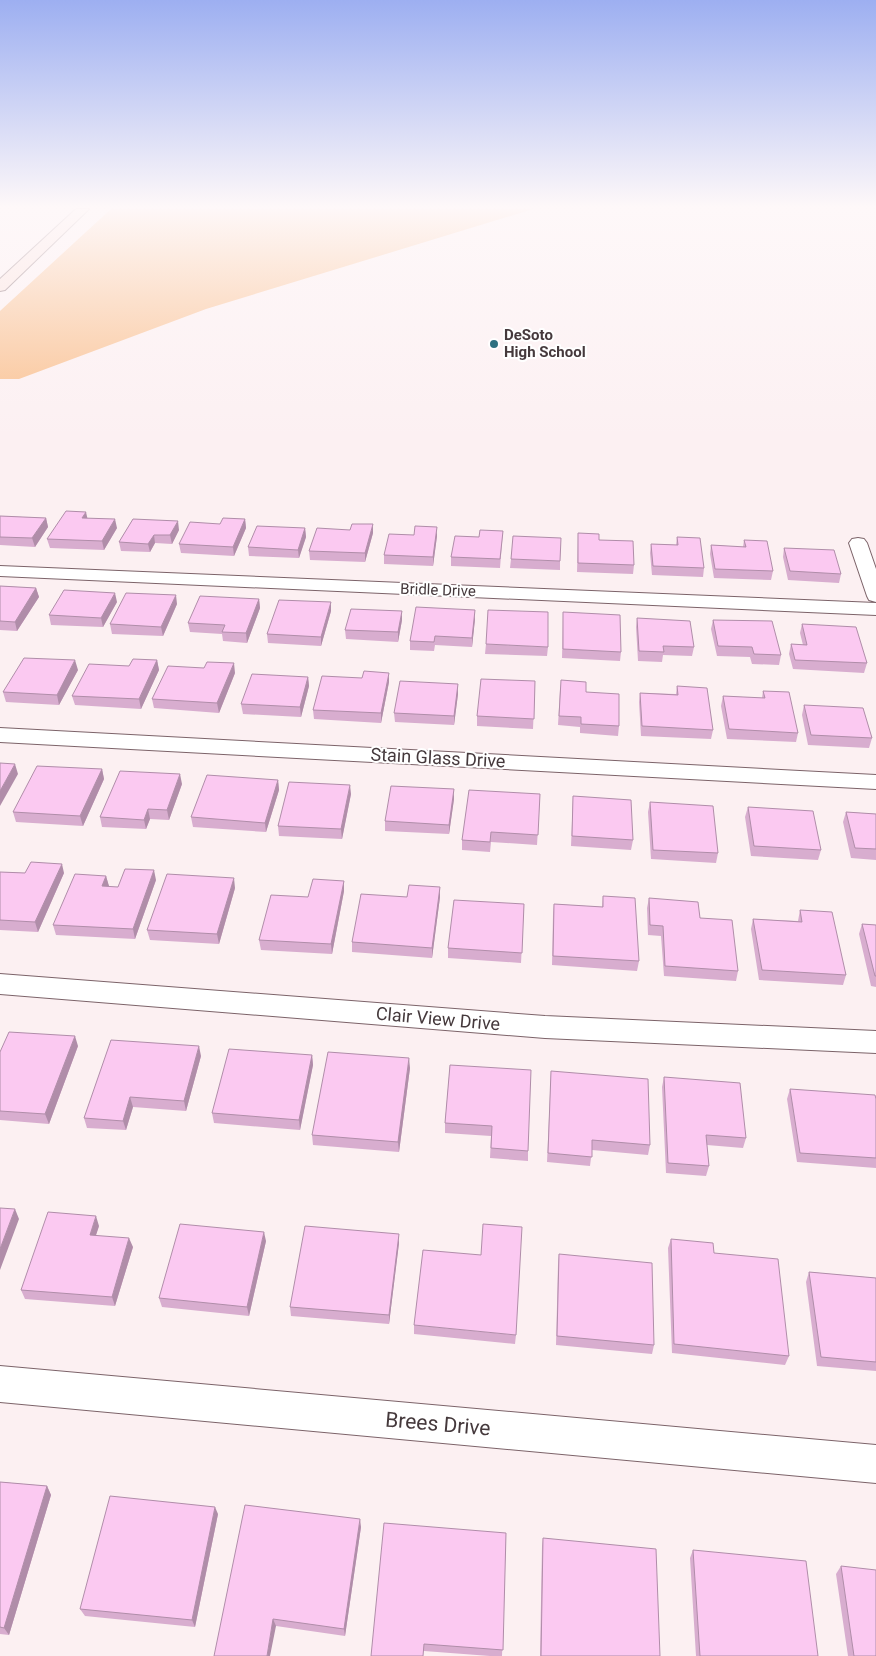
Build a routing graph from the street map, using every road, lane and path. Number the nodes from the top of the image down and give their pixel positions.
1 (858, 543) dead end
2 (0, 571) edge
3 (876, 596) edge
4 (876, 609) edge
5 (0, 735) edge
6 (876, 782) edge
7 (0, 984) edge
8 (876, 1042) edge
9 (0, 1384) edge
10 (876, 1464) edge

1 - 3 street
2 - 4 street, Bridle Drive
5 - 6 street, Stain Glass Drive
7 - 8 street, Clair View Drive
9 - 10 street, Brees Drive

